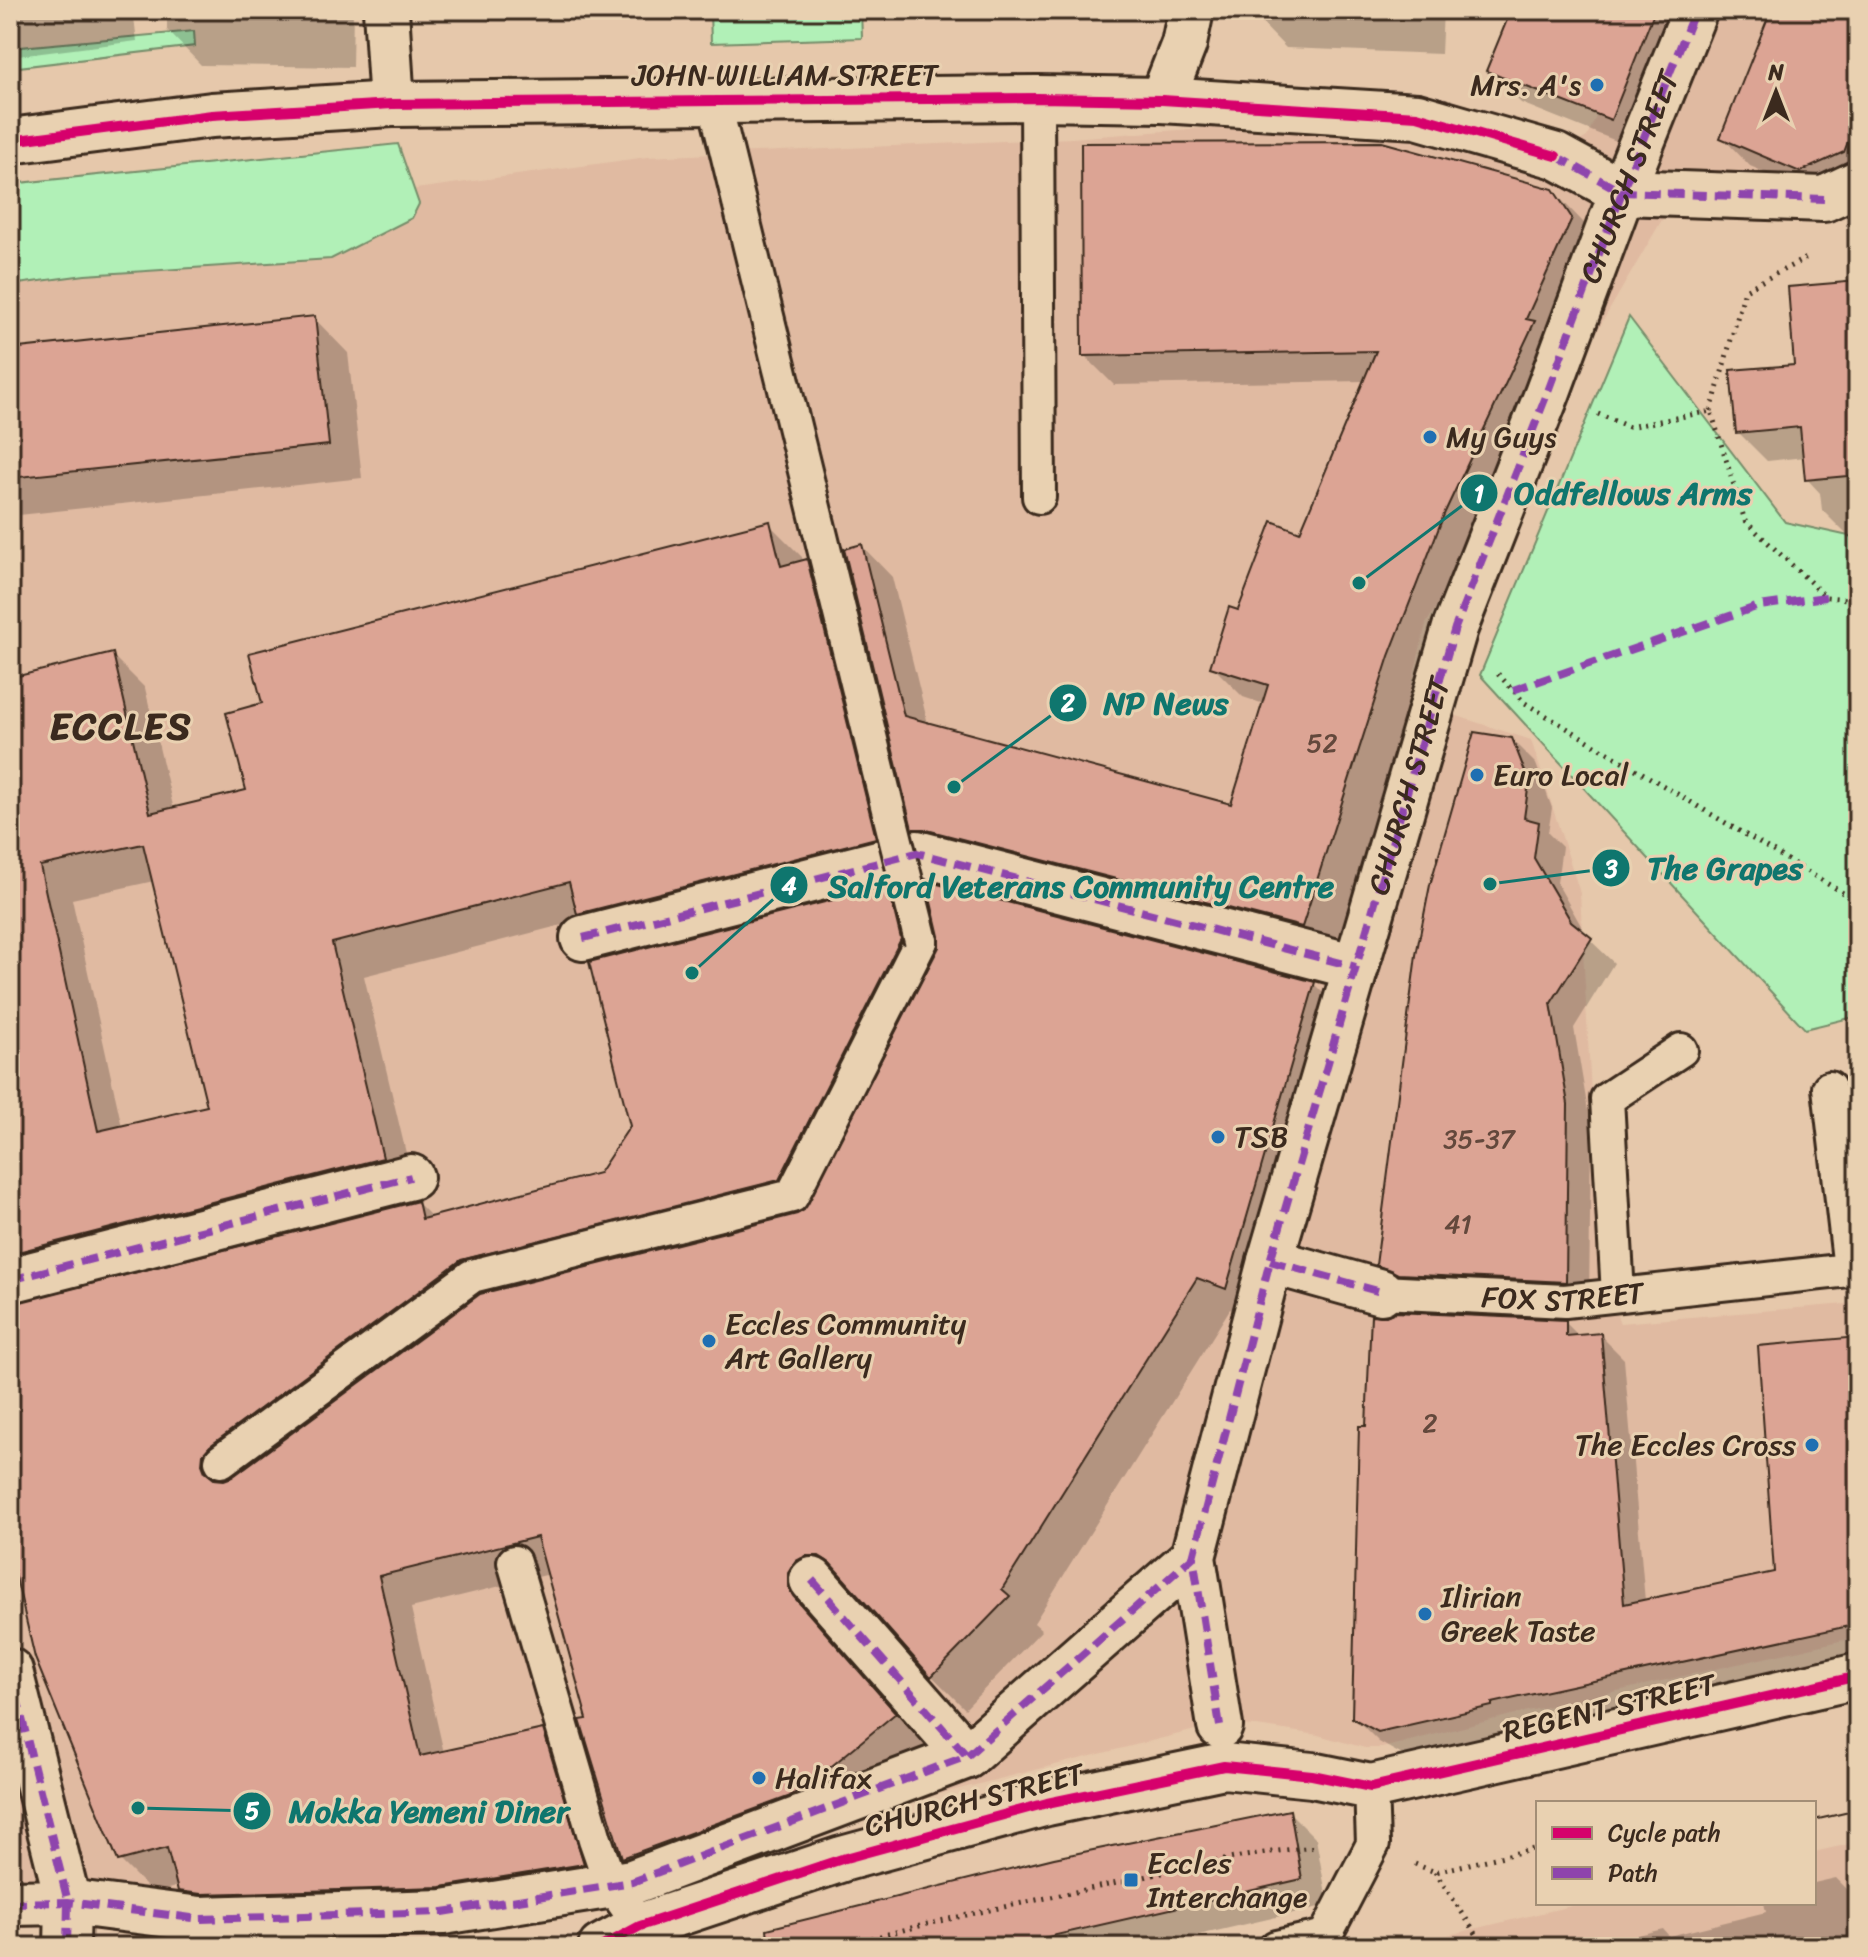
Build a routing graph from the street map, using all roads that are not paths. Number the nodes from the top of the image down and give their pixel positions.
1 (386, 10) edge
2 (1191, 10) edge
3 (1695, 10) edge
4 (1037, 98) junction
5 (714, 100) junction
6 (1162, 100) junction
7 (392, 104) junction
8 (10, 141) edge
9 (1841, 191) edge
10 (1622, 192) junction
11 (1039, 497) dead end
12 (583, 938) dead end
13 (1356, 967) junction
14 (1681, 1050) dead end
15 (1829, 1088) dead end
16 (411, 1177) dead end
17 (1270, 1261) junction
18 (1854, 1269) edge
19 (10, 1280) edge
20 (1381, 1292) joint
21 (1618, 1295) junction
22 (221, 1461) dead end
23 (1193, 1557) junction
24 (514, 1562) dead end
25 (812, 1580) dead end
26 (10, 1671) edge
27 (1858, 1676) edge
28 (1220, 1726) dead end
29 (967, 1756) junction
30 (1371, 1787) junction
31 (611, 1885) junction
32 (68, 1902) junction
33 (10, 1903) edge
34 (640, 1926) junction
35 (67, 1947) edge
36 (601, 1947) edge
37 (1276, 1947) edge

1 - 7 street
2 - 6 street
3 - 10 street, CHURCH STREET
4 - 5 street, JOHN WILLIAM STREET
4 - 6 street, JOHN WILLIAM STREET
4 - 11 lane
5 - 7 street, JOHN WILLIAM STREET
5 - 22 lane, bridge
6 - 10 street, JOHN WILLIAM STREET
7 - 8 street, JOHN WILLIAM STREET
9 - 10 street
10 - 13 street, CHURCH STREET
12 - 13 street
13 - 17 street, CHURCH STREET
14 - 21 lane
15 - 18 lane
16 - 19 street
17 - 20 street, FOX STREET
17 - 23 street, CHURCH STREET
18 - 21 lane, FOX STREET
20 - 21 lane, FOX STREET
23 - 28 street, CHURCH STREET
23 - 29 street
24 - 31 lane
25 - 29 street
26 - 32 street
27 - 30 street, REGENT STREET
29 - 31 street
30 - 34 street, CHURCH STREET
30 - 37 lane
31 - 32 street
31 - 34 lane
32 - 33 street
32 - 35 street
34 - 36 street, CHURCH STREET

